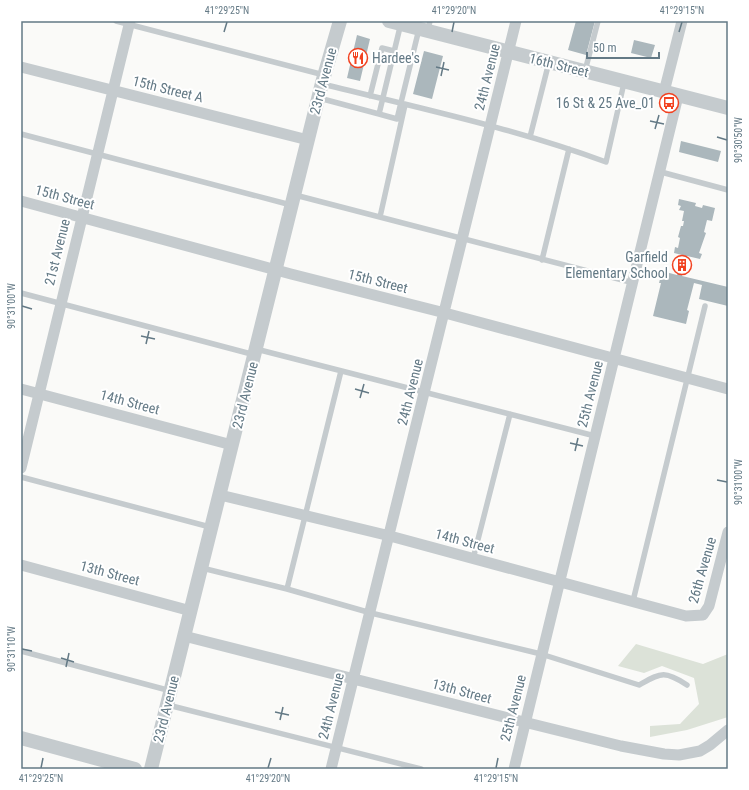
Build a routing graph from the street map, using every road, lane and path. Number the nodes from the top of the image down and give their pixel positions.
1 (116, 21) edge
2 (340, 21) edge
3 (516, 21) edge
4 (598, 21) edge
5 (682, 21) edge
6 (130, 23) edge
7 (412, 24) edge
8 (394, 51) junction
9 (508, 52) junction
10 (549, 62) junction
11 (21, 67) edge
12 (585, 72) junction
13 (323, 79) junction
14 (624, 82) junction
15 (112, 91) junction
16 (664, 92) junction
17 (370, 96) junction
18 (678, 96) junction
19 (318, 98) junction
20 (383, 99) junction
21 (403, 104) junction
22 (728, 108) edge
23 (379, 114) junction
24 (490, 126) junction
25 (21, 134) edge
26 (530, 138) junction
27 (308, 140) junction
28 (569, 149) junction
29 (97, 154) junction
30 (661, 172) junction
31 (728, 190) edge
32 (293, 200) junction
33 (21, 201) edge
34 (81, 217) junction
35 (380, 217) junction
36 (463, 238) junction
37 (542, 260) junction
38 (276, 270) junction
39 (634, 283) junction
40 (21, 293) edge
41 (60, 303) junction
42 (705, 306) dead end
43 (445, 312) junction
44 (255, 352) junction
45 (614, 359) junction
46 (341, 371) junction
47 (688, 379) junction
48 (21, 389) edge
49 (728, 389) edge
50 (425, 392) junction
51 (38, 394) junction
52 (510, 414) junction
53 (595, 436) junction
54 (232, 445) junction
55 (21, 468) edge
56 (21, 477) edge
57 (220, 495) junction
58 (306, 517) junction
59 (211, 528) junction
60 (728, 532) edge
61 (390, 536) junction
62 (473, 559) junction
63 (21, 565) edge
64 (202, 568) junction
65 (559, 582) junction
66 (287, 589) junction
67 (633, 602) junction
68 (191, 610) junction
69 (370, 613) junction
70 (703, 615) joint
71 (184, 636) junction
72 (21, 651) edge
73 (541, 654) junction
74 (354, 678) junction
75 (686, 684) dead end
76 (169, 698) junction
77 (524, 722) junction
78 (728, 730) edge
79 (21, 738) edge
80 (336, 748) junction
81 (135, 769) edge
82 (151, 769) edge
83 (331, 769) edge
84 (422, 769) edge
85 (514, 769) edge

1 - 6 lane
2 - 13 street, 23rd Avenue
3 - 9 street, 24th Avenue
4 - 12 lane
5 - 16 street
6 - 13 lane
6 - 15 street, 21st Avenue
7 - 8 lane
7 - 9 street, 16th Street
7 - 21 lane
8 - 17 lane
8 - 20 lane
9 - 10 street, 16th Street
9 - 24 street, 24th Avenue
10 - 12 street, 16th Street
10 - 26 lane
11 - 15 street, 15th Street A
12 - 14 street, 16th Street
13 - 17 lane
13 - 19 street, 23rd Avenue
14 - 16 street, 16th Street
14 - 28 lane
15 - 27 street, 15th Street A
15 - 29 street, 21st Avenue
16 - 18 street, 16th Street
17 - 20 lane
18 - 22 street, 16th Street
18 - 30 street, 25th Avenue
19 - 23 lane
19 - 27 street, 23rd Avenue
20 - 21 lane
20 - 23 lane
21 - 23 lane
21 - 24 lane
21 - 35 lane
24 - 26 lane
24 - 36 street, 24th Avenue
25 - 29 lane
26 - 28 lane
27 - 32 street, 23rd Avenue
28 - 37 lane
29 - 32 lane
29 - 34 street, 21st Avenue
30 - 31 lane
30 - 39 street, 25th Avenue
32 - 35 lane
32 - 38 street, 23rd Avenue
33 - 34 street, 15th Street
34 - 38 street, 15th Street
34 - 41 street, 21st Avenue
35 - 36 lane
36 - 37 lane
36 - 43 street, 24th Avenue
37 - 39 lane
38 - 43 street, 15th Street
38 - 44 street, 23rd Avenue
39 - 45 street, 25th Avenue
40 - 41 lane
41 - 44 lane
41 - 51 street, 21st Avenue
42 - 47 lane
43 - 45 street, 15th Street
43 - 50 street, 24th Avenue
44 - 46 lane
44 - 54 street, 23rd Avenue
45 - 47 street, 15th Street
45 - 53 street, 25th Avenue
46 - 50 lane
46 - 58 lane
47 - 49 street, 15th Street
47 - 67 lane
48 - 51 street, 14th Street
50 - 52 lane
50 - 61 street, 24th Avenue
51 - 54 street, 14th Street
51 - 55 street, 21st Avenue
52 - 53 lane
52 - 62 lane
53 - 65 street, 25th Avenue
54 - 57 street, 23rd Avenue
56 - 59 lane
57 - 58 street, 14th Street
57 - 59 street, 23rd Avenue
58 - 61 street, 14th Street
58 - 66 lane
59 - 64 street, 23rd Avenue
60 - 70 street, 26th Avenue
61 - 62 street, 14th Street
61 - 69 street, 24th Avenue
62 - 65 street, 14th Street
63 - 68 street, 13th Street
64 - 66 lane
64 - 68 street, 23rd Avenue
65 - 67 street, 14th Street
65 - 73 street, 25th Avenue
66 - 69 lane
67 - 70 street, 14th Street
68 - 71 street, 23rd Avenue
69 - 73 lane
69 - 74 street, 24th Avenue
71 - 74 street, 13th Street
71 - 76 street, 23rd Avenue
72 - 76 lane
73 - 75 lane
73 - 77 street, 25th Avenue
74 - 77 street, 13th Street
74 - 80 street, 24th Avenue
76 - 80 lane
76 - 82 street, 23rd Avenue
77 - 78 street, 13th Street
77 - 85 street, 25th Avenue
79 - 81 street
80 - 83 street, 24th Avenue
80 - 84 lane

